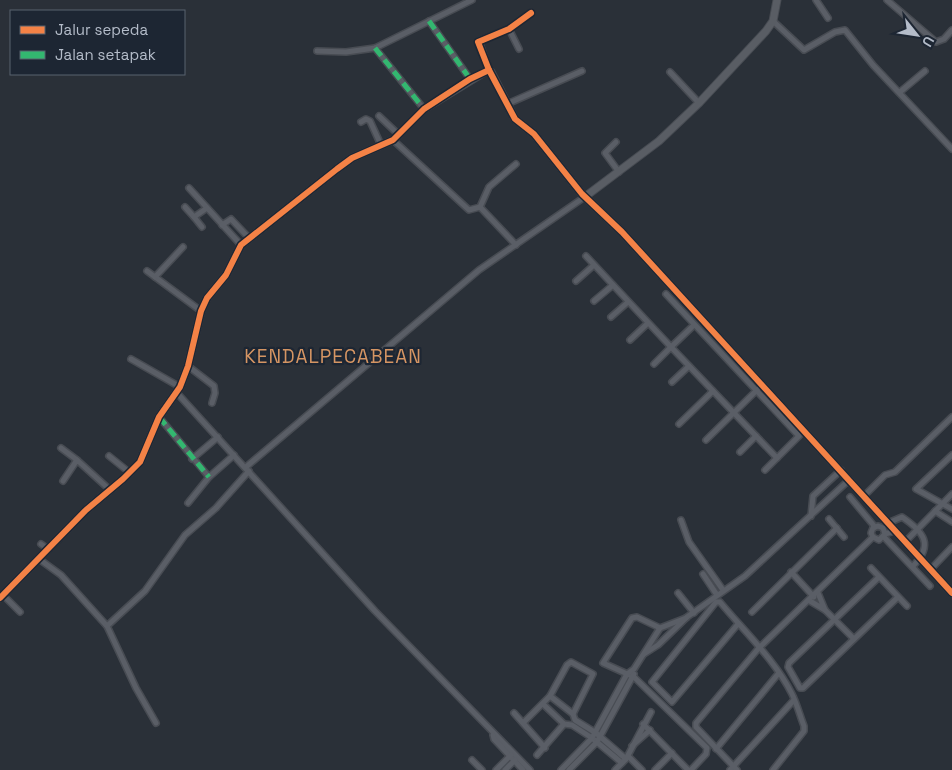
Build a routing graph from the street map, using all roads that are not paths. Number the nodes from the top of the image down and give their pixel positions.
1 (472, 0) edge
2 (777, 0) edge
3 (816, 0) edge
4 (887, 0) edge
5 (531, 13) dead end
6 (828, 18) dead end
7 (429, 21) junction
8 (776, 23) junction
9 (508, 28) junction
10 (952, 30) edge
11 (375, 48) junction
12 (519, 48) dead end
13 (317, 51) dead end
14 (489, 70) junction
15 (582, 71) dead end
16 (925, 71) dead end
17 (670, 72) dead end
18 (470, 79) junction
19 (900, 92) junction
20 (507, 104) junction
21 (699, 104) junction
22 (424, 109) junction
23 (379, 116) dead end
24 (361, 122) dead end
25 (396, 138) junction
26 (616, 142) dead end
27 (381, 145) junction
28 (952, 149) edge
29 (516, 164) dead end
30 (619, 172) junction
31 (189, 188) dead end
32 (586, 196) junction
33 (185, 207) dead end
34 (480, 207) junction
35 (207, 208) junction
36 (194, 217) junction
37 (222, 224) junction
38 (202, 227) dead end
39 (249, 238) junction
40 (241, 244) junction
41 (516, 245) junction
42 (183, 247) dead end
43 (586, 256) dead end
44 (594, 265) junction
45 (147, 271) dead end
46 (155, 277) junction
47 (576, 281) dead end
48 (613, 285) junction
49 (666, 294) dead end
50 (594, 301) dead end
51 (628, 302) junction
52 (201, 311) junction
53 (611, 318) dead end
54 (648, 323) junction
55 (694, 325) junction
56 (630, 340) dead end
57 (671, 347) junction
58 (131, 359) dead end
59 (654, 364) dead end
60 (188, 366) junction
61 (689, 366) junction
62 (672, 382) dead end
63 (759, 387) junction
64 (178, 390) junction
65 (713, 391) junction
66 (212, 403) dead end
67 (734, 413) junction
68 (159, 417) junction
69 (952, 417) edge
70 (678, 424) dead end
71 (802, 434) junction
72 (756, 436) junction
73 (218, 437) junction
74 (706, 440) dead end
75 (61, 448) dead end
76 (740, 452) dead end
77 (952, 454) edge
78 (234, 455) junction
79 (109, 456) dead end
80 (777, 458) junction
81 (192, 459) junction
82 (77, 460) junction
83 (247, 469) junction
84 (765, 470) dead end
85 (841, 470) junction
86 (130, 473) junction
87 (209, 477) junction
88 (849, 480) junction
89 (62, 481) dead end
90 (110, 490) junction
91 (952, 494) edge
92 (864, 496) junction
93 (850, 497) dead end
94 (188, 503) dead end
95 (938, 507) junction
96 (952, 509) edge
97 (811, 516) junction
98 (830, 519) dead end
99 (681, 520) dead end
100 (885, 520) junction
101 (952, 522) edge
102 (876, 526) junction
103 (836, 528) junction
104 (917, 529) junction
105 (895, 531) junction
106 (885, 535) junction
107 (844, 537) dead end
108 (873, 537) junction
109 (905, 542) junction
110 (41, 544) dead end
111 (952, 547) edge
112 (48, 550) junction
113 (920, 558) junction
114 (39, 559) junction
115 (913, 566) junction
116 (871, 568) dead end
117 (931, 569) junction
118 (791, 572) junction
119 (703, 574) dead end
120 (879, 577) junction
121 (930, 586) dead end
122 (723, 590) junction
123 (678, 593) dead end
124 (952, 593) edge
125 (717, 595) junction
126 (2, 597) edge
127 (814, 597) junction
128 (898, 597) junction
129 (907, 606) dead end
130 (825, 610) junction
131 (20, 612) dead end
132 (752, 612) dead end
133 (694, 613) junction
134 (687, 617) junction
135 (834, 620) junction
136 (738, 624) junction
137 (108, 626) junction
138 (660, 628) junction
139 (854, 639) junction
140 (762, 645) junction
141 (644, 654) junction
142 (634, 669) junction
143 (627, 674) junction
144 (778, 674) junction
145 (634, 677) junction
146 (550, 696) junction
147 (794, 700) junction
148 (543, 704) junction
149 (651, 712) dead end
150 (514, 713) dead end
151 (573, 714) junction
152 (575, 720) junction
153 (156, 723) dead end
154 (523, 724) junction
155 (564, 724) junction
156 (643, 724) junction
157 (572, 725) junction
158 (650, 730) junction
159 (598, 734) junction
160 (594, 740) junction
161 (632, 746) junction
162 (545, 748) junction
163 (716, 749) junction
164 (672, 753) junction
165 (537, 755) dead end
166 (514, 757) junction
167 (627, 757) junction
168 (472, 760) dead end
169 (619, 768) edge
170 (734, 769) edge
171 (481, 770) edge
172 (496, 770) edge
173 (505, 770) edge
174 (523, 770) edge
175 (530, 770) edge
176 (562, 770) edge
177 (569, 770) edge
178 (642, 770) edge
179 (655, 770) edge
180 (689, 770) edge
181 (773, 770) edge

1 - 7 street
2 - 8 street
3 - 6 street
4 - 10 street
5 - 9 street
7 - 11 street
7 - 18 street
8 - 19 street
8 - 21 street
9 - 12 street
9 - 14 street
11 - 13 street
11 - 22 street
14 - 18 street
14 - 20 street
15 - 20 street
16 - 19 street
17 - 21 street
18 - 22 street
19 - 28 street
20 - 32 street
21 - 30 street
22 - 25 street
23 - 25 street
24 - 27 street
25 - 27 street
25 - 34 street
26 - 30 street
27 - 39 street
29 - 34 street
30 - 32 street
31 - 35 street
32 - 41 street
32 - 63 street
33 - 36 street
34 - 41 street
35 - 36 street
35 - 37 street
36 - 38 street
37 - 39 street
37 - 40 street
39 - 40 street
40 - 52 street
41 - 83 street
42 - 46 street
43 - 44 street
44 - 47 street
44 - 48 street
45 - 46 street
46 - 52 street
48 - 50 street
48 - 51 street
49 - 55 street
51 - 53 street
51 - 54 street
52 - 60 street
54 - 56 street
54 - 57 street
55 - 57 street
55 - 63 street
57 - 59 street
57 - 61 street
58 - 64 street
60 - 64 street
60 - 66 street
61 - 62 street
61 - 65 street
63 - 67 street
63 - 71 street
64 - 68 street
64 - 73 street
65 - 67 street
65 - 70 street
67 - 72 street
67 - 74 street
68 - 81 street
68 - 86 street
69 - 92 street
71 - 80 street
71 - 85 street
72 - 76 street
72 - 80 street
73 - 78 street
73 - 81 street
75 - 82 street
77 - 95 street
78 - 83 street
78 - 87 street
79 - 86 street
80 - 84 street
81 - 87 street
82 - 89 street
82 - 90 street
83 - 137 street
83 - 166 street
85 - 88 street
85 - 97 street
86 - 90 street
87 - 94 street
88 - 92 street
88 - 97 street
90 - 112 street
91 - 95 street
92 - 100 street
93 - 102 street
95 - 96 street
95 - 101 street
95 - 104 street
97 - 122 street
98 - 103 street
99 - 122 street
100 - 102 street
100 - 104 street
100 - 105 street
102 - 106 street
102 - 108 street
103 - 107 street
103 - 118 street
104 - 109 street
104 - 113 street
105 - 106 street
105 - 109 street
106 - 108 street
106 - 115 street
108 - 127 street
109 - 113 street
110 - 112 street
111 - 117 street
112 - 114 street
113 - 115 street
113 - 117 street
114 - 126 street
114 - 137 street
115 - 121 street
116 - 120 street
117 - 124 street
118 - 127 street
118 - 132 street
119 - 125 street
120 - 128 street
120 - 135 street
122 - 125 street
123 - 133 street
125 - 133 street
126 - 131 street
127 - 130 street
127 - 130 street
127 - 140 street
128 - 129 street
128 - 139 street
130 - 135 street
133 - 134 street
134 - 138 street
134 - 141 street
135 - 139 street
135 - 139 street
136 - 136 street
136 - 140 street
137 - 153 street
138 - 141 street
138 - 143 street
140 - 144 street
140 - 163 street
141 - 142 street
142 - 143 street
142 - 145 street
143 - 145 street
143 - 159 street
144 - 147 street
144 - 163 street
145 - 159 street
145 - 180 street
146 - 148 street
146 - 151 street
146 - 151 street
147 - 170 street
147 - 181 street
148 - 154 street
148 - 155 street
149 - 156 street
150 - 154 street
151 - 152 street
152 - 157 street
152 - 159 street
154 - 162 street
155 - 157 street
155 - 162 street
156 - 158 street
156 - 161 street
157 - 160 street
158 - 161 street
158 - 164 street
159 - 160 street
159 - 167 street
160 - 169 street
160 - 176 street
160 - 177 street
161 - 167 street
162 - 165 street
163 - 170 street
164 - 179 street
164 - 180 street
166 - 172 street
166 - 173 street
166 - 174 street
166 - 175 street
167 - 169 street
167 - 178 street
168 - 171 street

